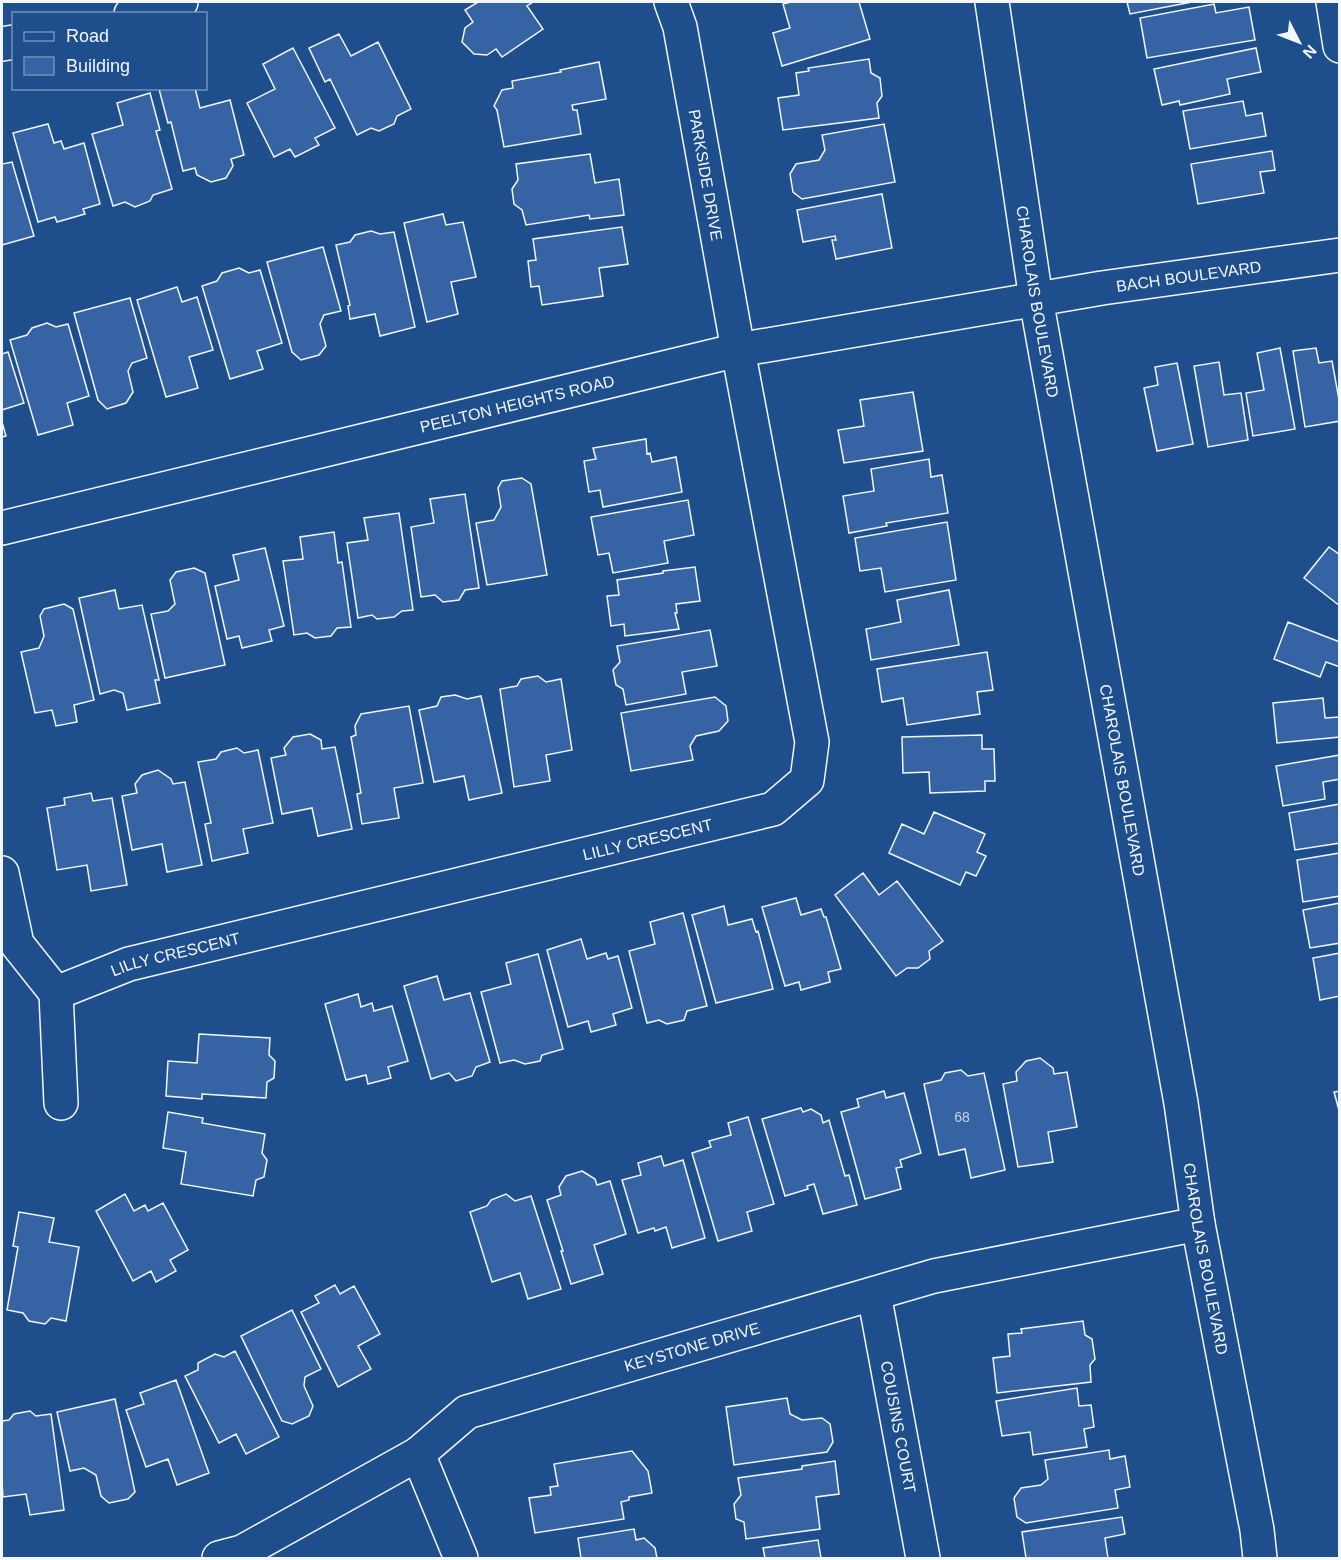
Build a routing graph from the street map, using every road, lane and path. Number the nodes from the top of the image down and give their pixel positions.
1 (181, 2) edge
2 (671, 2) edge
3 (992, 2) edge
4 (1333, 2) edge
5 (139, 12) edge
6 (1340, 45) edge
7 (1340, 255) edge
8 (1036, 299) junction
9 (738, 350) junction
10 (2, 528) edge
11 (2, 873) edge
12 (56, 993) junction
13 (61, 1103) dead end
14 (1198, 1224) junction
15 (874, 1294) junction
16 (418, 1454) junction
17 (219, 1558) edge
18 (461, 1558) edge
19 (923, 1558) edge
20 (1260, 1558) edge

1 - 5 street
2 - 9 street, PARKSIDE DRIVE
3 - 8 street, CHAROLAIS BOULEVARD
4 - 6 street
7 - 8 street, BACH BOULEVARD
8 - 9 street, PEELTON HEIGHTS ROAD
8 - 14 street, CHAROLAIS BOULEVARD
9 - 10 street, PEELTON HEIGHTS ROAD
9 - 12 street, LILLY CRESCENT
11 - 12 street
12 - 13 street
14 - 15 street, KEYSTONE DRIVE
14 - 20 street, CHAROLAIS BOULEVARD
15 - 16 street, KEYSTONE DRIVE
15 - 19 street, COUSINS COURT
16 - 17 street, KEYSTONE DRIVE
16 - 18 street

